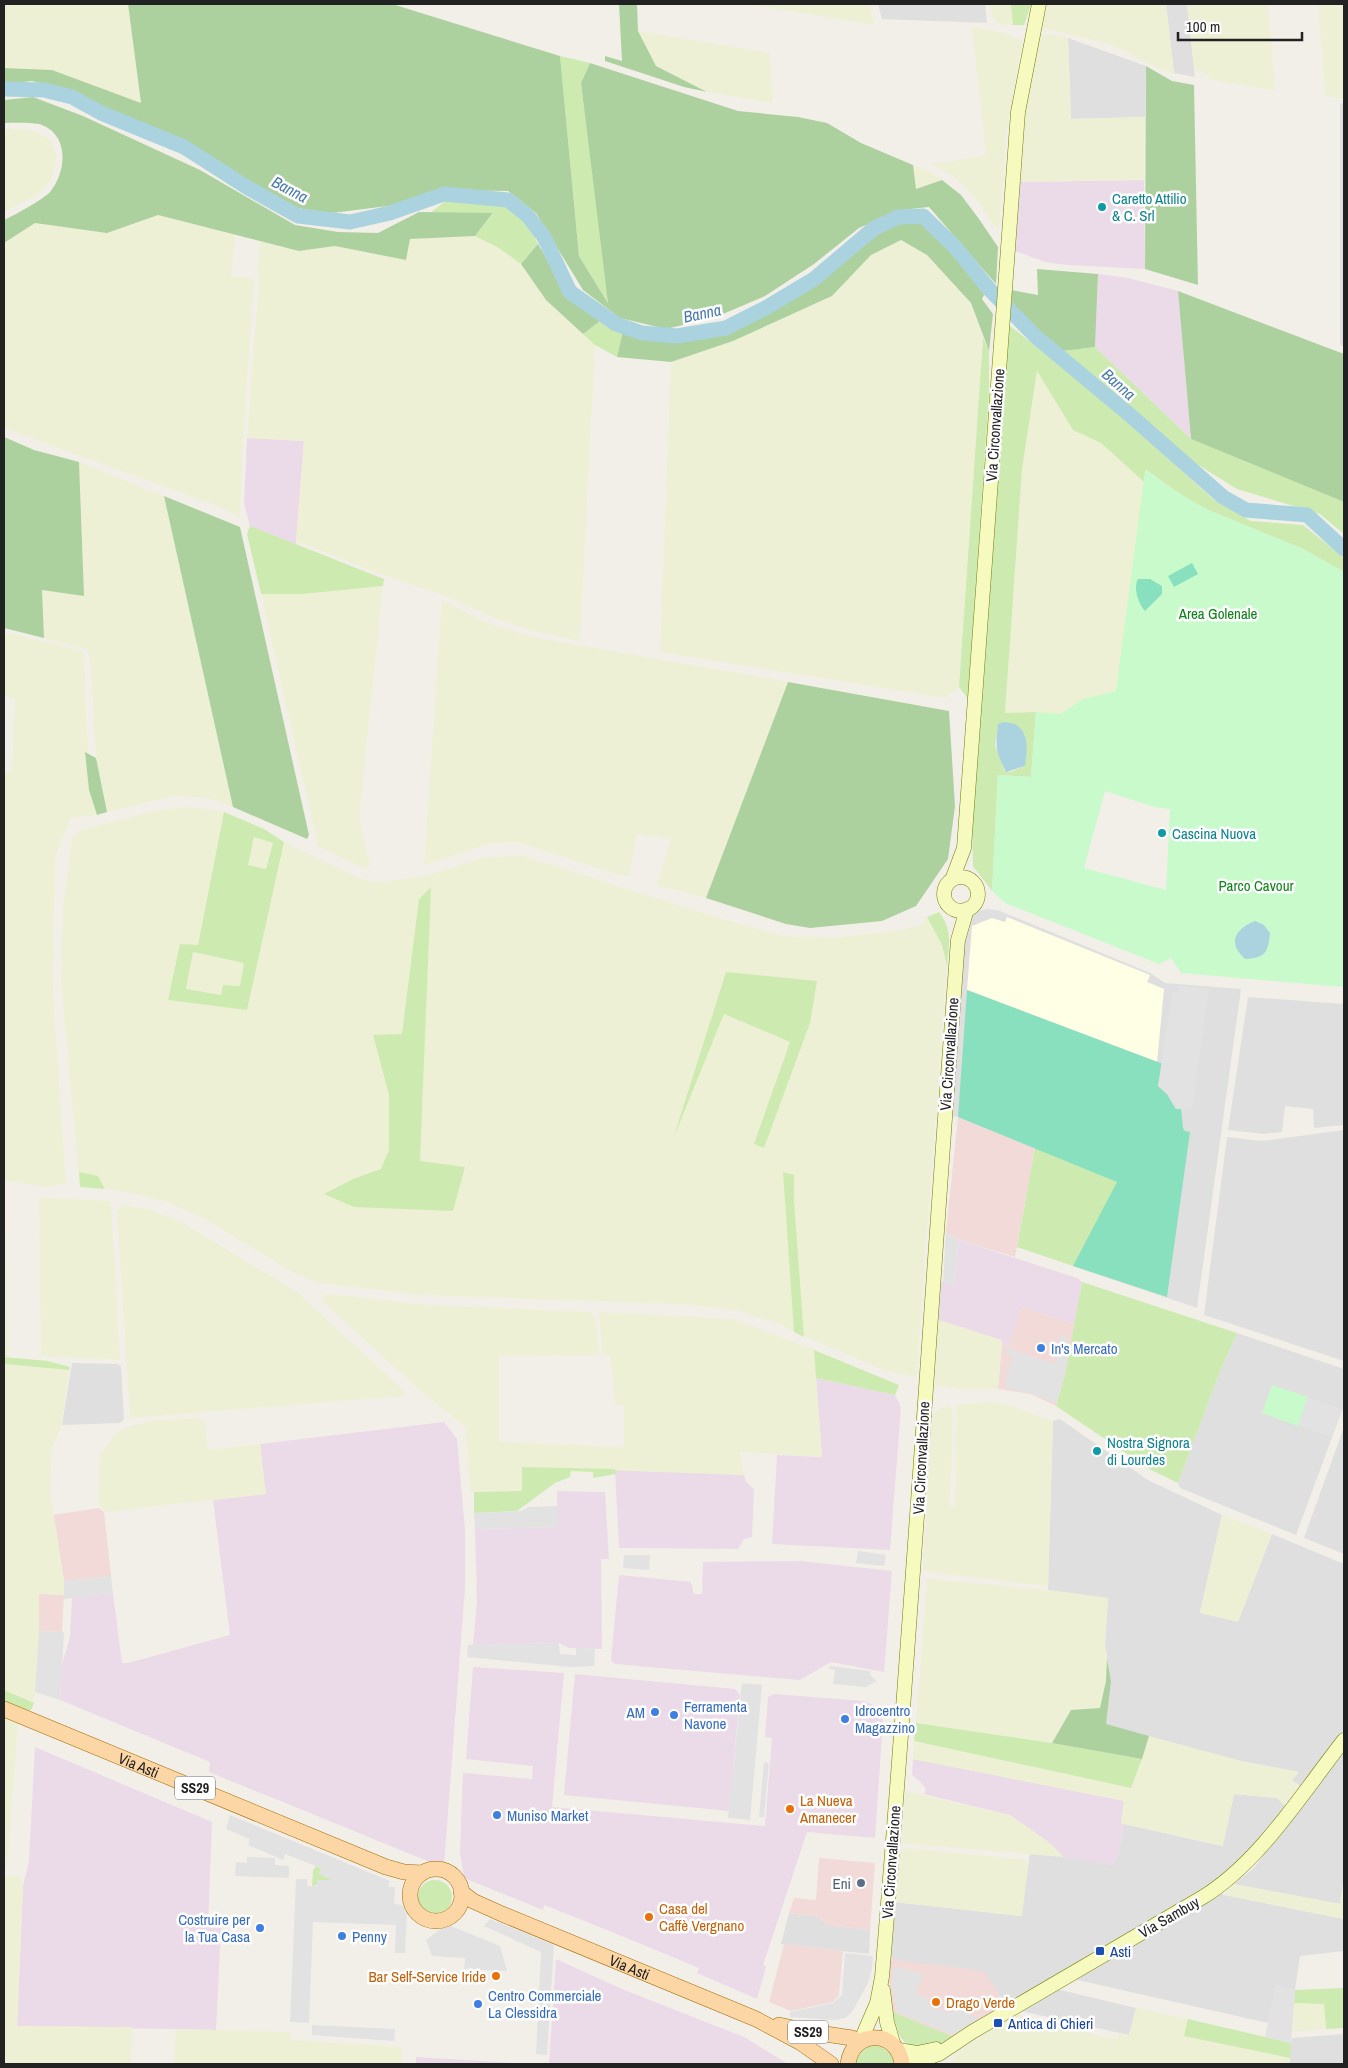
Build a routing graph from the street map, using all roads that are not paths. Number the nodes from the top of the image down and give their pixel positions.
1 (1039, 4) edge
2 (964, 848) junction
3 (952, 880) junction
4 (971, 880) junction
5 (949, 906) junction
6 (967, 910) junction
7 (958, 940) junction
8 (4, 1709) edge
9 (1344, 1740) edge
10 (386, 1867) junction
11 (422, 1873) junction
12 (410, 1891) junction
13 (461, 1892) junction
14 (456, 1911) junction
15 (502, 1914) junction
16 (882, 1977) junction
17 (872, 2016) junction
18 (756, 2019) junction
19 (832, 2036) junction
20 (862, 2041) junction
21 (951, 2045) junction
22 (896, 2048) junction
23 (939, 2059) edge
24 (831, 2064) edge
25 (848, 2064) edge
26 (902, 2064) edge
27 (910, 2064) edge

1 - 2 main road, Via Circonvallazione
2 - 3 main road, Via Circonvallazione
2 - 4 main road, Via Circonvallazione
3 - 4 main road
3 - 5 main road
4 - 6 main road
5 - 6 main road
5 - 7 main road, Via Circonvallazione
6 - 7 main road, Via Circonvallazione
7 - 16 main road, Via Circonvallazione
8 - 10 main road, Via Asti / SS29
9 - 21 main road, Via Sambuy
10 - 11 main road, Via Asti
10 - 12 main road, Via Asti
11 - 12 main road
11 - 13 main road
12 - 14 main road
13 - 14 main road
13 - 15 main road, Via Asti
14 - 15 main road, Via Asti
15 - 18 main road, Via Asti / SS29
16 - 17 main road, Via Circonvallazione
16 - 22 main road, Via Circonvallazione
17 - 19 main road
17 - 20 main road, Via Circonvallazione
18 - 19 main road, Via Asti / SS29
18 - 24 main road, Via Asti / SS29
19 - 20 main road, Via Asti / SS29
20 - 22 main road, Via Asti
20 - 25 main road
21 - 22 main road, Via Sambuy
21 - 23 main road, Via Sambuy
22 - 26 main road
23 - 27 main road, Via Sambuy

